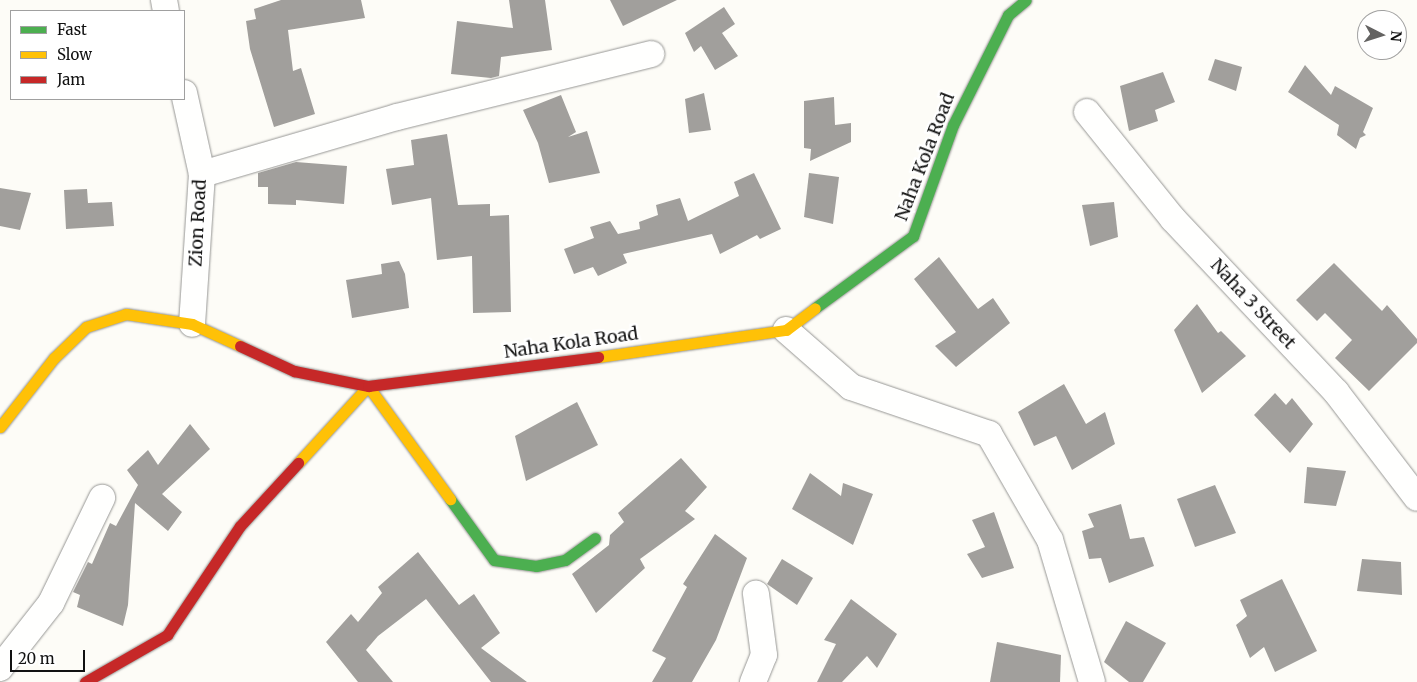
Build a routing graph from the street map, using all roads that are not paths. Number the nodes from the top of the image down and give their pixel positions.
1 (1026, 0) edge
2 (651, 54) dead end
3 (185, 98) edge
4 (1087, 112) dead end
5 (202, 174) junction
6 (192, 324) junction
7 (786, 330) junction
8 (368, 386) junction
9 (0, 427) edge
10 (102, 498) dead end
11 (1417, 498) edge
12 (595, 538) dead end
13 (756, 594) dead end
14 (0, 668) edge
15 (85, 682) edge
16 (753, 682) edge
17 (1092, 682) edge

1 - 7 street, Naha Kola Road
2 - 5 street
3 - 5 street, Zion Road
4 - 11 street, Naha 3 Street
5 - 6 street, Zion Road
6 - 8 street, Naha Kola Road
6 - 9 street, Naha Kola Road
7 - 8 street, Naha Kola Road
7 - 17 street
8 - 12 street
8 - 15 street
10 - 14 street
13 - 16 street

